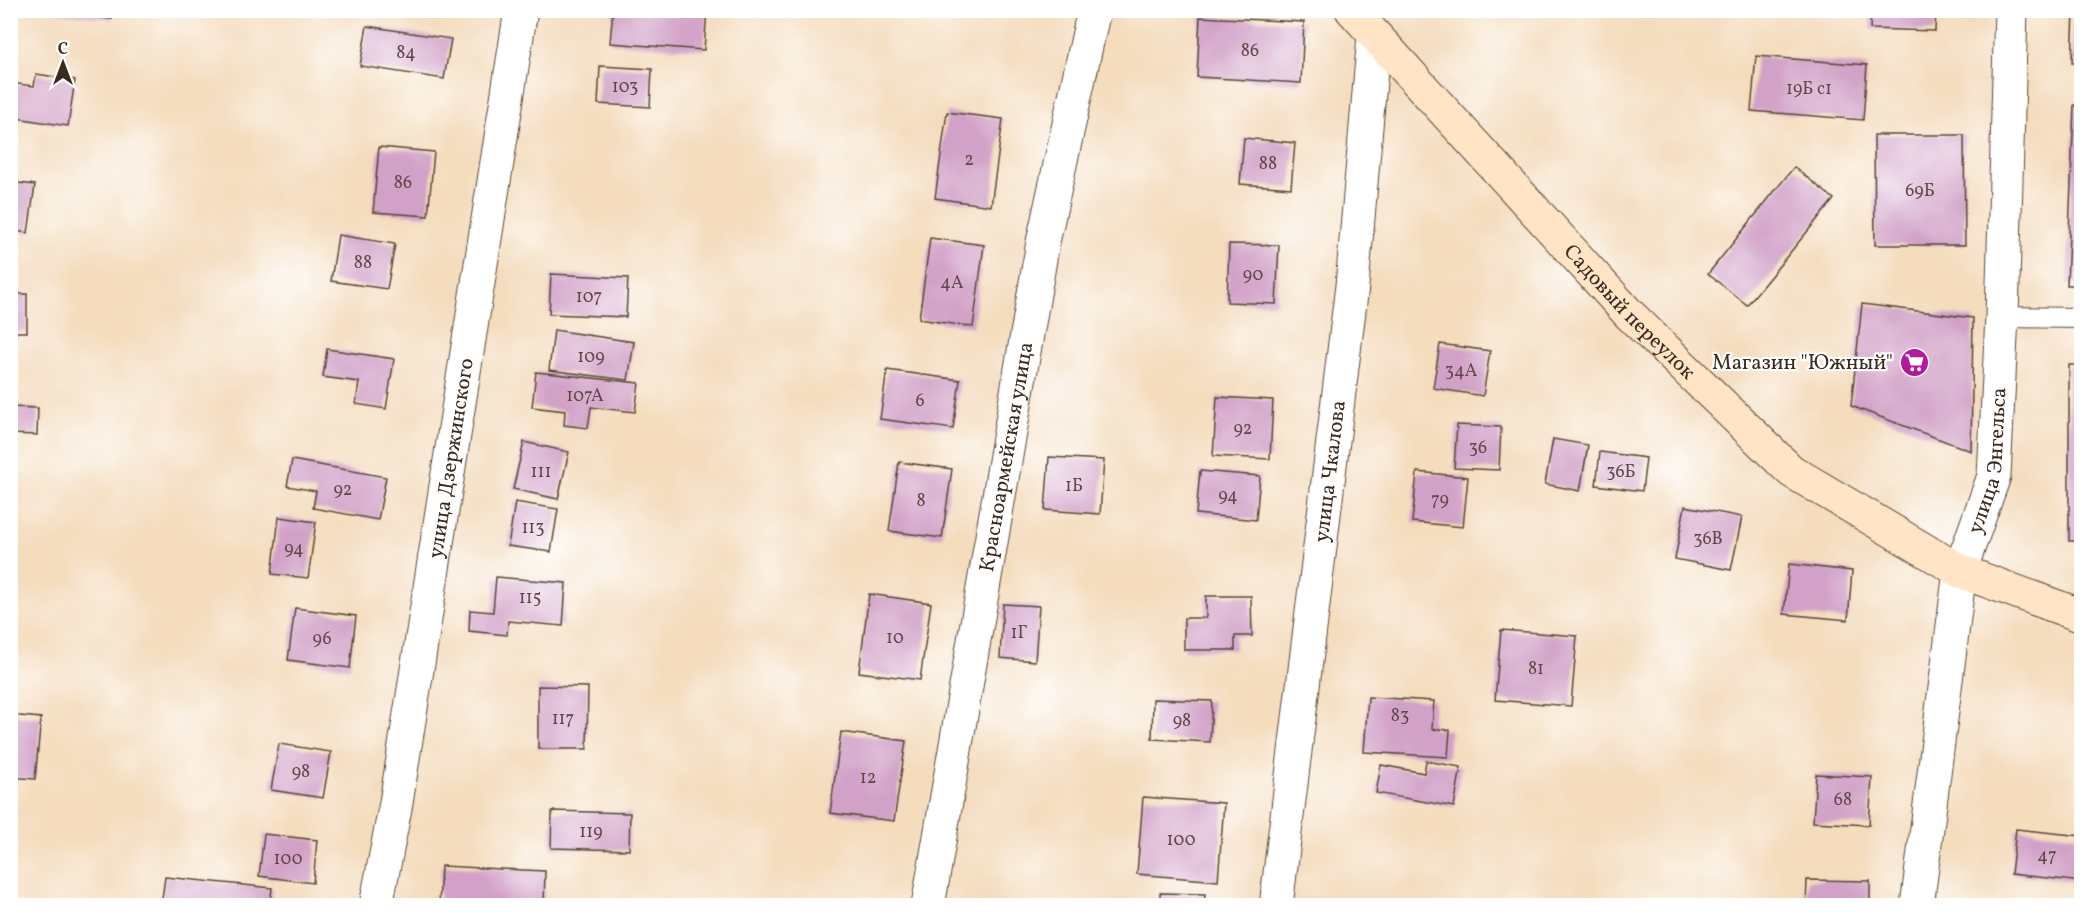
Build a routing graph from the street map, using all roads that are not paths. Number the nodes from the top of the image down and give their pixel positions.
1 (521, 10) edge
2 (1094, 10) edge
3 (1352, 10) edge
4 (2011, 10) edge
5 (1374, 36) junction
6 (2002, 317) junction
7 (2082, 318) edge
8 (1960, 571) junction
9 (2082, 616) edge
10 (376, 906) edge
11 (928, 906) edge
12 (1276, 906) edge
13 (1917, 906) edge

1 - 10 street, улица Дзержинского
2 - 11 street, Красноармейская улица
3 - 5 street, Садовый переулок
4 - 6 street, улица Энгельса
5 - 8 street, Садовый переулок
5 - 12 street, улица Чкалова
6 - 7 lane
6 - 8 street, улица Энгельса
8 - 9 street, Садовый переулок
8 - 13 street, улица Энгельса

